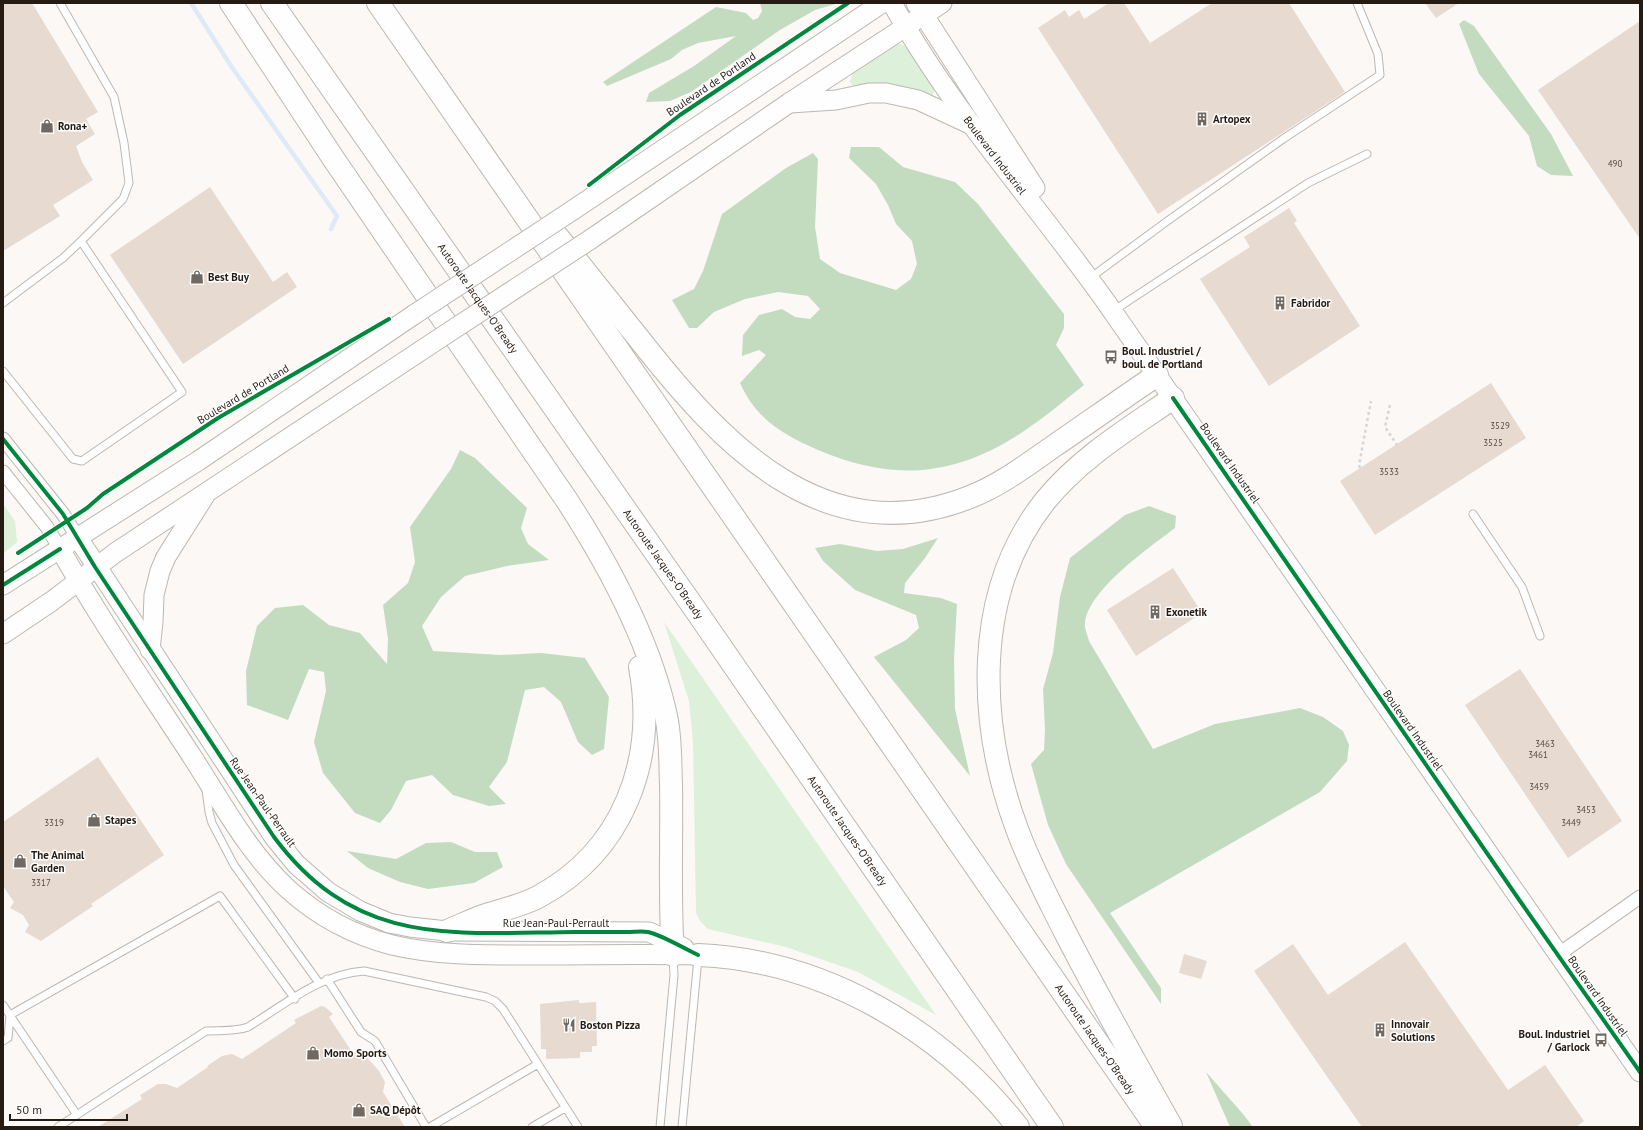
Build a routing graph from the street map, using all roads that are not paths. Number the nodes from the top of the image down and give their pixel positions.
1 (60, 3) edge
2 (231, 3) edge
3 (272, 3) edge
4 (378, 3) edge
5 (882, 3) edge
6 (892, 3) edge
7 (942, 3) edge
8 (1357, 3) edge
9 (920, 9) edge
10 (905, 27) junction
11 (422, 67) junction
12 (789, 103) junction
13 (975, 127) junction
14 (1367, 154) dead end
15 (81, 241) junction
16 (1090, 278) junction
17 (3, 303) edge
18 (1110, 307) junction
19 (3, 371) edge
20 (1157, 375) junction
21 (1173, 398) junction
22 (3, 439) edge
23 (3, 472) edge
24 (206, 494) junction
25 (1474, 514) dead end
26 (78, 538) junction
27 (60, 549) junction
28 (95, 568) junction
29 (78, 581) junction
30 (3, 585) edge
31 (620, 592) junction
32 (3, 634) edge
33 (1540, 636) dead end
34 (150, 650) junction
35 (205, 776) junction
36 (1640, 897) edge
37 (447, 931) junction
38 (673, 949) junction
39 (1559, 954) junction
40 (698, 955) junction
41 (327, 979) junction
42 (319, 983) junction
43 (294, 999) junction
44 (3, 1005) edge
45 (10, 1015) junction
46 (3, 1041) edge
47 (538, 1064) junction
48 (1640, 1072) edge
49 (565, 1108) junction
50 (77, 1115) junction
51 (58, 1127) edge
52 (426, 1127) edge
53 (430, 1127) edge
54 (532, 1127) edge
55 (578, 1127) edge
56 (660, 1127) edge
57 (682, 1127) edge
58 (1018, 1127) edge
59 (1052, 1127) edge
60 (1156, 1127) edge
61 (1171, 1127) edge

1 - 15 lane
2 - 31 highway
3 - 59 highway, Autoroute Jacques-O'Bready
4 - 11 highway, Autoroute Jacques-O'Bready
5 - 26 main road, bridge
6 - 10 main road, Boulevard Industriel
7 - 9 main road
8 - 16 lane
9 - 10 main road
9 - 16 main road, Boulevard Industriel
10 - 12 main road
10 - 13 main road, Boulevard Industriel
11 - 20 highway
11 - 60 highway, Autoroute Jacques-O'Bready
12 - 13 main road
12 - 24 main road, bridge
13 - 16 main road, Boulevard Industriel
14 - 18 lane
15 - 17 lane
15 - 19 lane
16 - 18 main road, Boulevard Industriel
18 - 20 main road, Boulevard Industriel
20 - 21 main road, Boulevard Industriel
21 - 39 main road, Boulevard Industriel
21 - 61 highway
22 - 26 street, Rue Jean-Paul-Perrault
23 - 27 street, Rue Jean-Paul-Perrault
24 - 28 main road
24 - 34 main road
25 - 33 lane
26 - 27 main road
26 - 28 main road, Rue Jean-Paul-Perrault
27 - 29 main road, Rue Jean-Paul-Perrault
27 - 30 main road
28 - 29 main road
28 - 34 main road, Rue Jean-Paul-Perrault
29 - 32 main road
29 - 35 main road, Rue Jean-Paul-Perrault
31 - 37 highway
31 - 38 highway
34 - 37 main road, Rue Jean-Paul-Perrault
35 - 38 main road, Rue Jean-Paul-Perrault
35 - 42 lane
36 - 39 street
37 - 38 main road, Rue Jean-Paul-Perrault
38 - 40 main road, Rue Jean-Paul-Perrault
38 - 56 lane
39 - 48 main road, Boulevard Industriel
40 - 57 lane
40 - 58 highway
41 - 42 lane
41 - 47 lane
41 - 52 lane
42 - 43 lane
43 - 45 lane
43 - 50 lane
44 - 45 lane
45 - 46 lane
45 - 50 lane
47 - 49 lane
47 - 53 lane
49 - 54 lane
49 - 55 lane
50 - 51 lane

